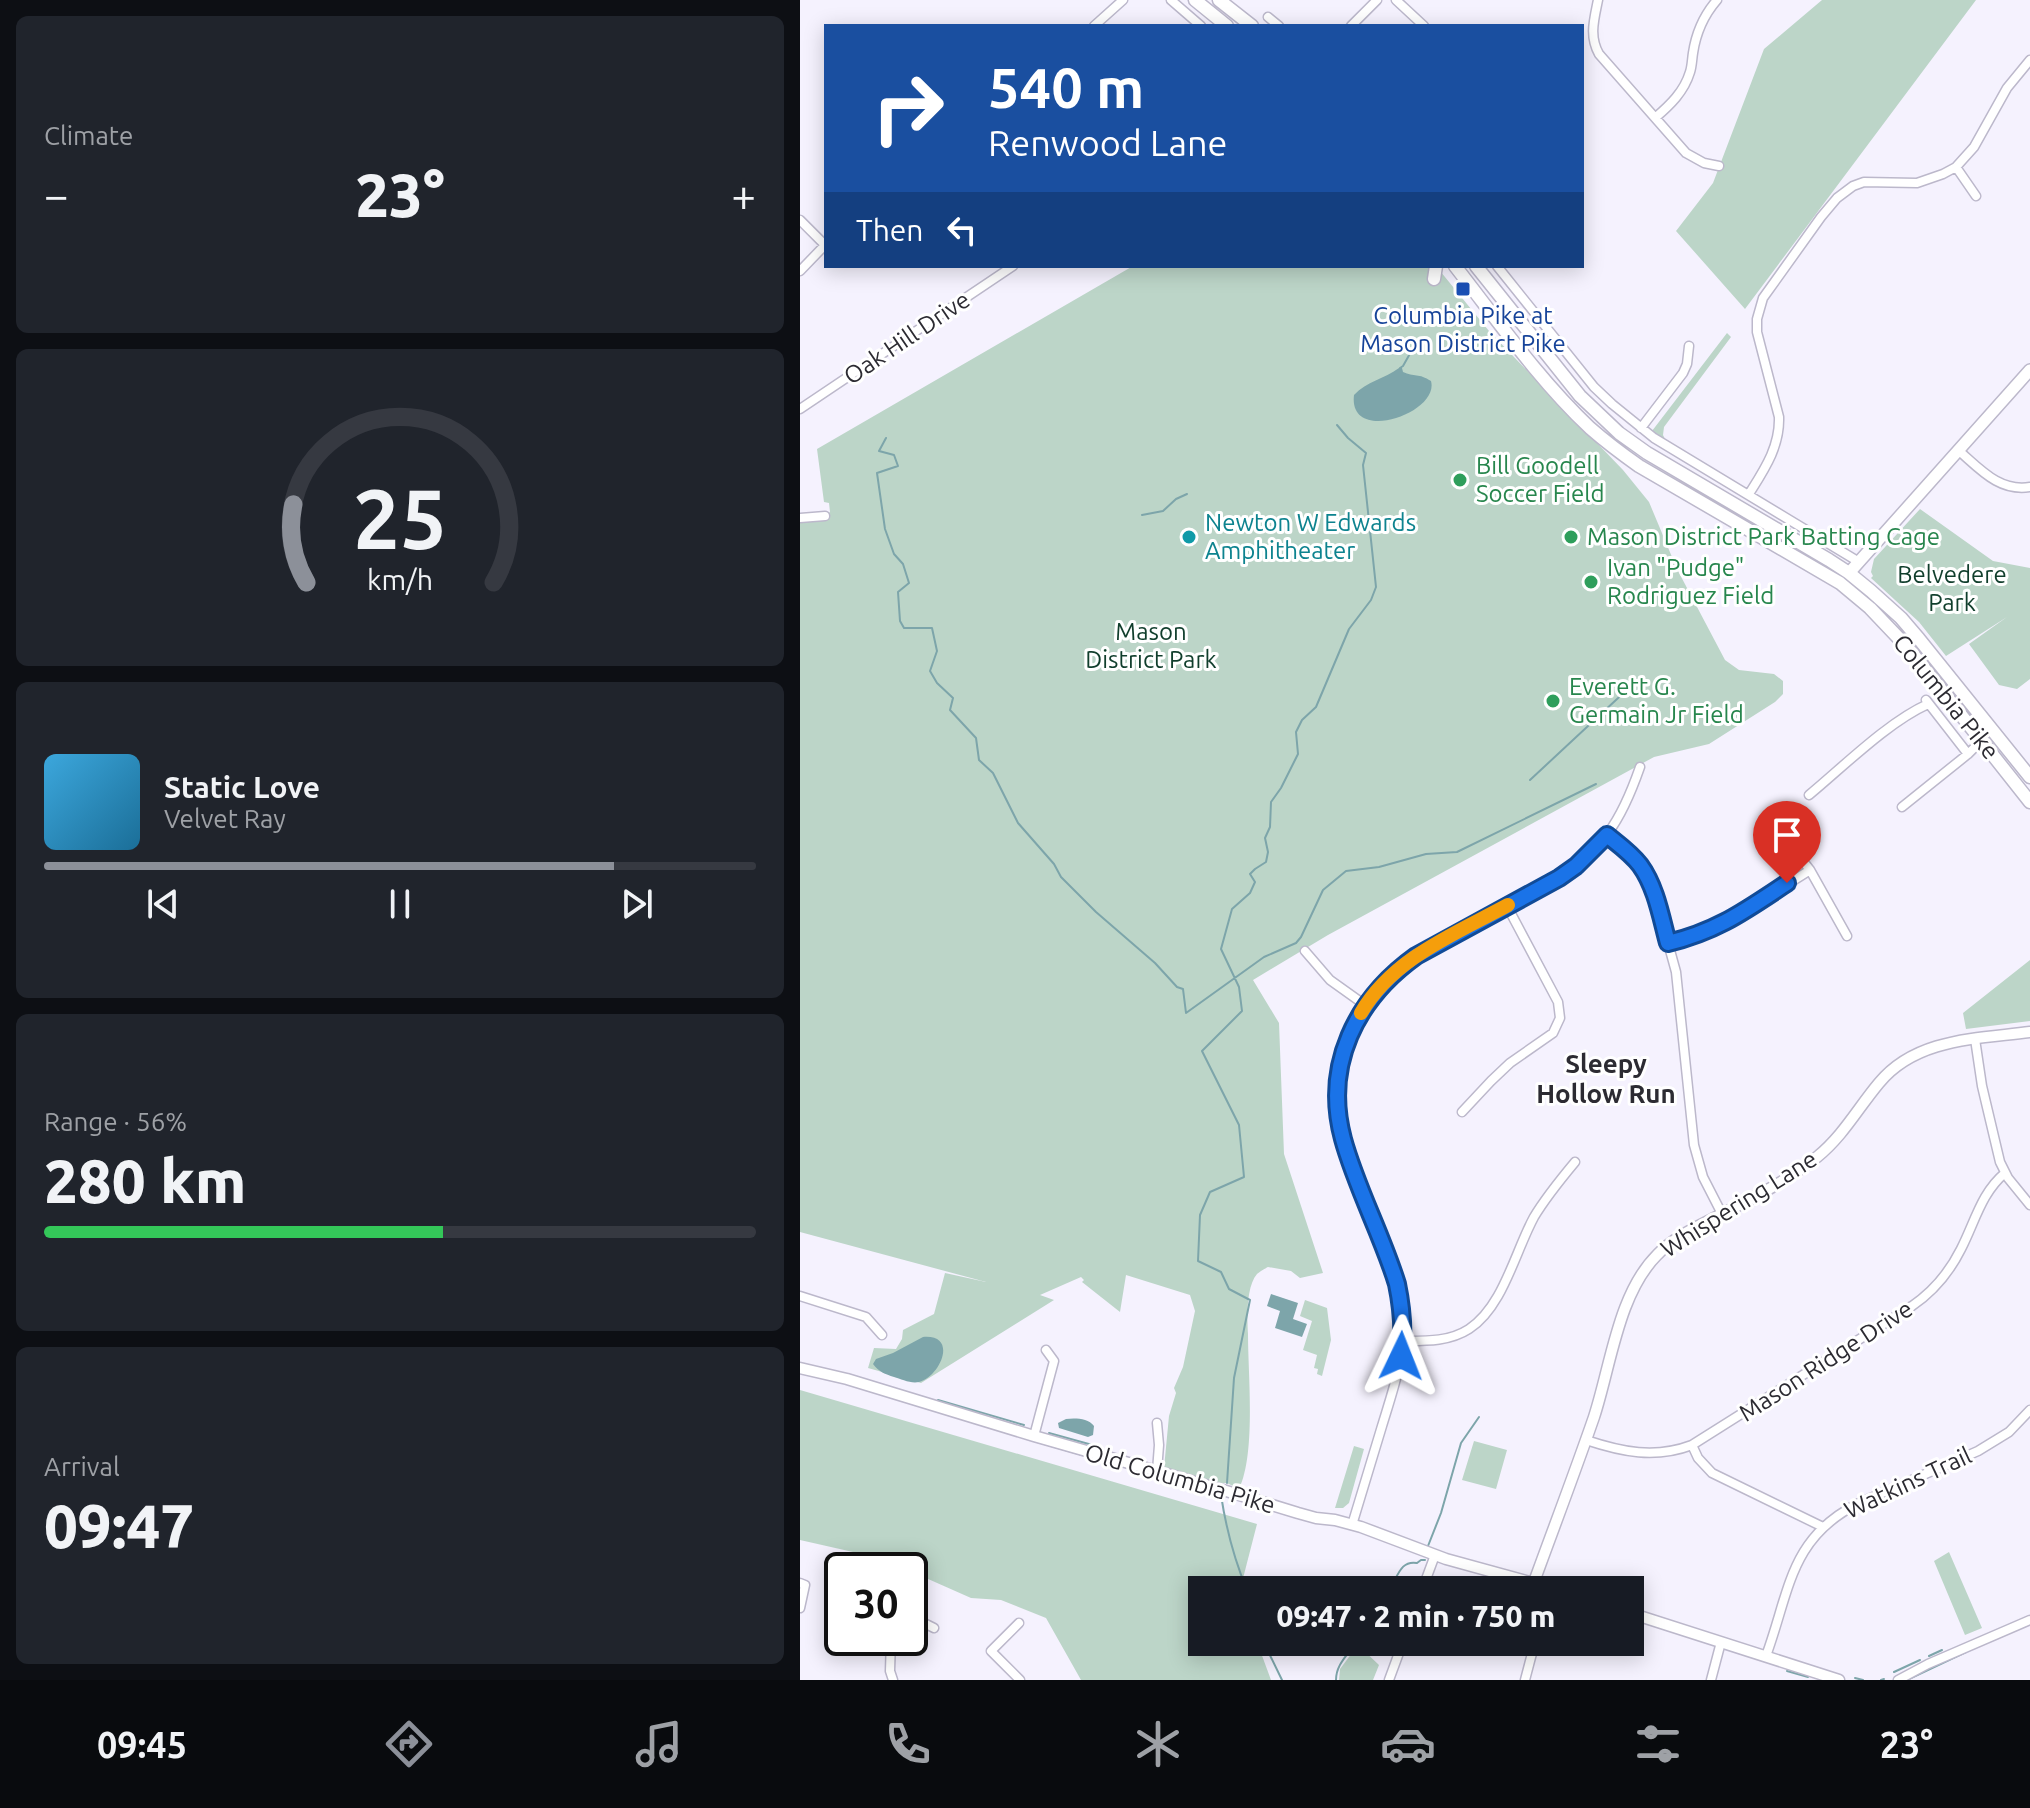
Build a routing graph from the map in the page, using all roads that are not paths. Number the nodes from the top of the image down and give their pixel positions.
1 (1123, 0) edge
2 (1171, 0) edge
3 (1195, 0) edge
4 (1219, 0) edge
5 (1377, 0) edge
6 (1396, 0) edge
7 (1598, 0) edge
8 (1717, 0) edge
9 (1268, 17) dead end
10 (1096, 24) edge
11 (1199, 24) edge
12 (1225, 24) edge
13 (1249, 24) edge
14 (1277, 24) edge
15 (1353, 24) edge
16 (1422, 24) edge
17 (2030, 60) edge
18 (1655, 118) junction
19 (1719, 166) dead end
20 (1956, 167) junction
21 (1976, 196) dead end
22 (800, 220) edge
23 (824, 242) edge
24 (824, 246) edge
25 (1010, 268) edge
26 (1457, 268) edge
27 (1478, 268) edge
28 (1499, 268) edge
29 (800, 271) edge
30 (1689, 346) dead end
31 (2030, 370) edge
32 (800, 409) edge
33 (1641, 428) junction
34 (1958, 450) junction
35 (2030, 487) edge
36 (1749, 494) junction
37 (825, 516) dead end
38 (800, 518) edge
39 (1859, 562) junction
40 (1845, 578) junction
41 (1981, 741) junction
42 (1968, 754) junction
43 (1640, 767) dead end
44 (2030, 777) edge
45 (1809, 795) dead end
46 (2030, 802) edge
47 (1902, 807) dead end
48 (1773, 823) dead end
49 (1607, 835) junction
50 (1810, 870) junction
51 (1507, 906) junction
52 (1847, 936) dead end
53 (1668, 943) junction
54 (1305, 951) dead end
55 (1365, 1005) junction
56 (2030, 1032) edge
57 (1975, 1039) junction
58 (1462, 1112) dead end
59 (1575, 1162) dead end
60 (2005, 1173) junction
61 (2030, 1205) edge
62 (1722, 1214) junction
63 (800, 1296) edge
64 (882, 1335) dead end
65 (1402, 1341) junction
66 (1046, 1350) dead end
67 (800, 1368) edge
68 (2030, 1410) edge
69 (1157, 1423) dead end
70 (1034, 1436) junction
71 (1586, 1440) junction
72 (1692, 1445) junction
73 (1157, 1471) junction
74 (1352, 1525) junction
75 (1823, 1527) junction
76 (1435, 1555) junction
77 (1427, 1576) edge
78 (1512, 1576) edge
79 (1536, 1576) edge
80 (800, 1583) edge
81 (800, 1606) edge
82 (1644, 1617) edge
83 (2030, 1620) edge
84 (1019, 1623) dead end
85 (928, 1625) edge
86 (934, 1628) dead end
87 (1721, 1642) junction
88 (890, 1656) edge
89 (1398, 1656) edge
90 (1531, 1656) edge
91 (1766, 1656) junction
92 (893, 1680) edge
93 (1020, 1680) edge
94 (1389, 1680) edge
95 (1525, 1680) edge
96 (1711, 1680) edge
97 (1839, 1680) edge
98 (1898, 1680) edge

1 - 10 street
2 - 11 street
3 - 12 main road
4 - 13 main road
5 - 15 street
6 - 16 street
7 - 18 street
8 - 18 street
9 - 14 street
17 - 20 street
18 - 19 street
20 - 21 street
20 - 36 street
22 - 23 street
24 - 29 street
25 - 32 street, Oak Hill Drive
26 - 40 main road, Columbia Pike
27 - 40 main road, Columbia Pike
28 - 33 street
30 - 33 street
31 - 34 main road
33 - 36 street
34 - 35 street
34 - 39 main road
36 - 39 street
37 - 38 street
39 - 40 main road
40 - 41 main road, Columbia Pike
40 - 44 main road, Columbia Pike
41 - 42 street
41 - 46 main road, Columbia Pike
42 - 45 street
42 - 47 street
43 - 49 street
48 - 50 street
49 - 51 street
49 - 53 street
50 - 52 street
50 - 53 street
51 - 55 street
51 - 58 street
53 - 62 street
54 - 55 street
55 - 65 street
56 - 57 street, Whispering Lane
57 - 60 street
57 - 62 street, Whispering Lane
59 - 65 street
60 - 61 street
60 - 72 street, Mason Ridge Drive
62 - 71 street, Whispering Lane
63 - 64 street
65 - 74 street
66 - 70 street
67 - 70 street, Old Columbia Pike
68 - 75 street, Watkins Trail
69 - 73 street
70 - 73 street, Old Columbia Pike
71 - 72 street, Mason Ridge Drive
71 - 79 street, Whispering Lane
72 - 75 street
73 - 74 street, Old Columbia Pike
74 - 76 street, Old Columbia Pike
75 - 91 street, Watkins Trail
76 - 77 street
76 - 78 street, Old Columbia Pike
80 - 81 street
82 - 87 street
83 - 98 street
84 - 93 street
85 - 86 street
87 - 91 street
87 - 96 street
88 - 92 street
89 - 94 street
90 - 95 street
91 - 97 street

